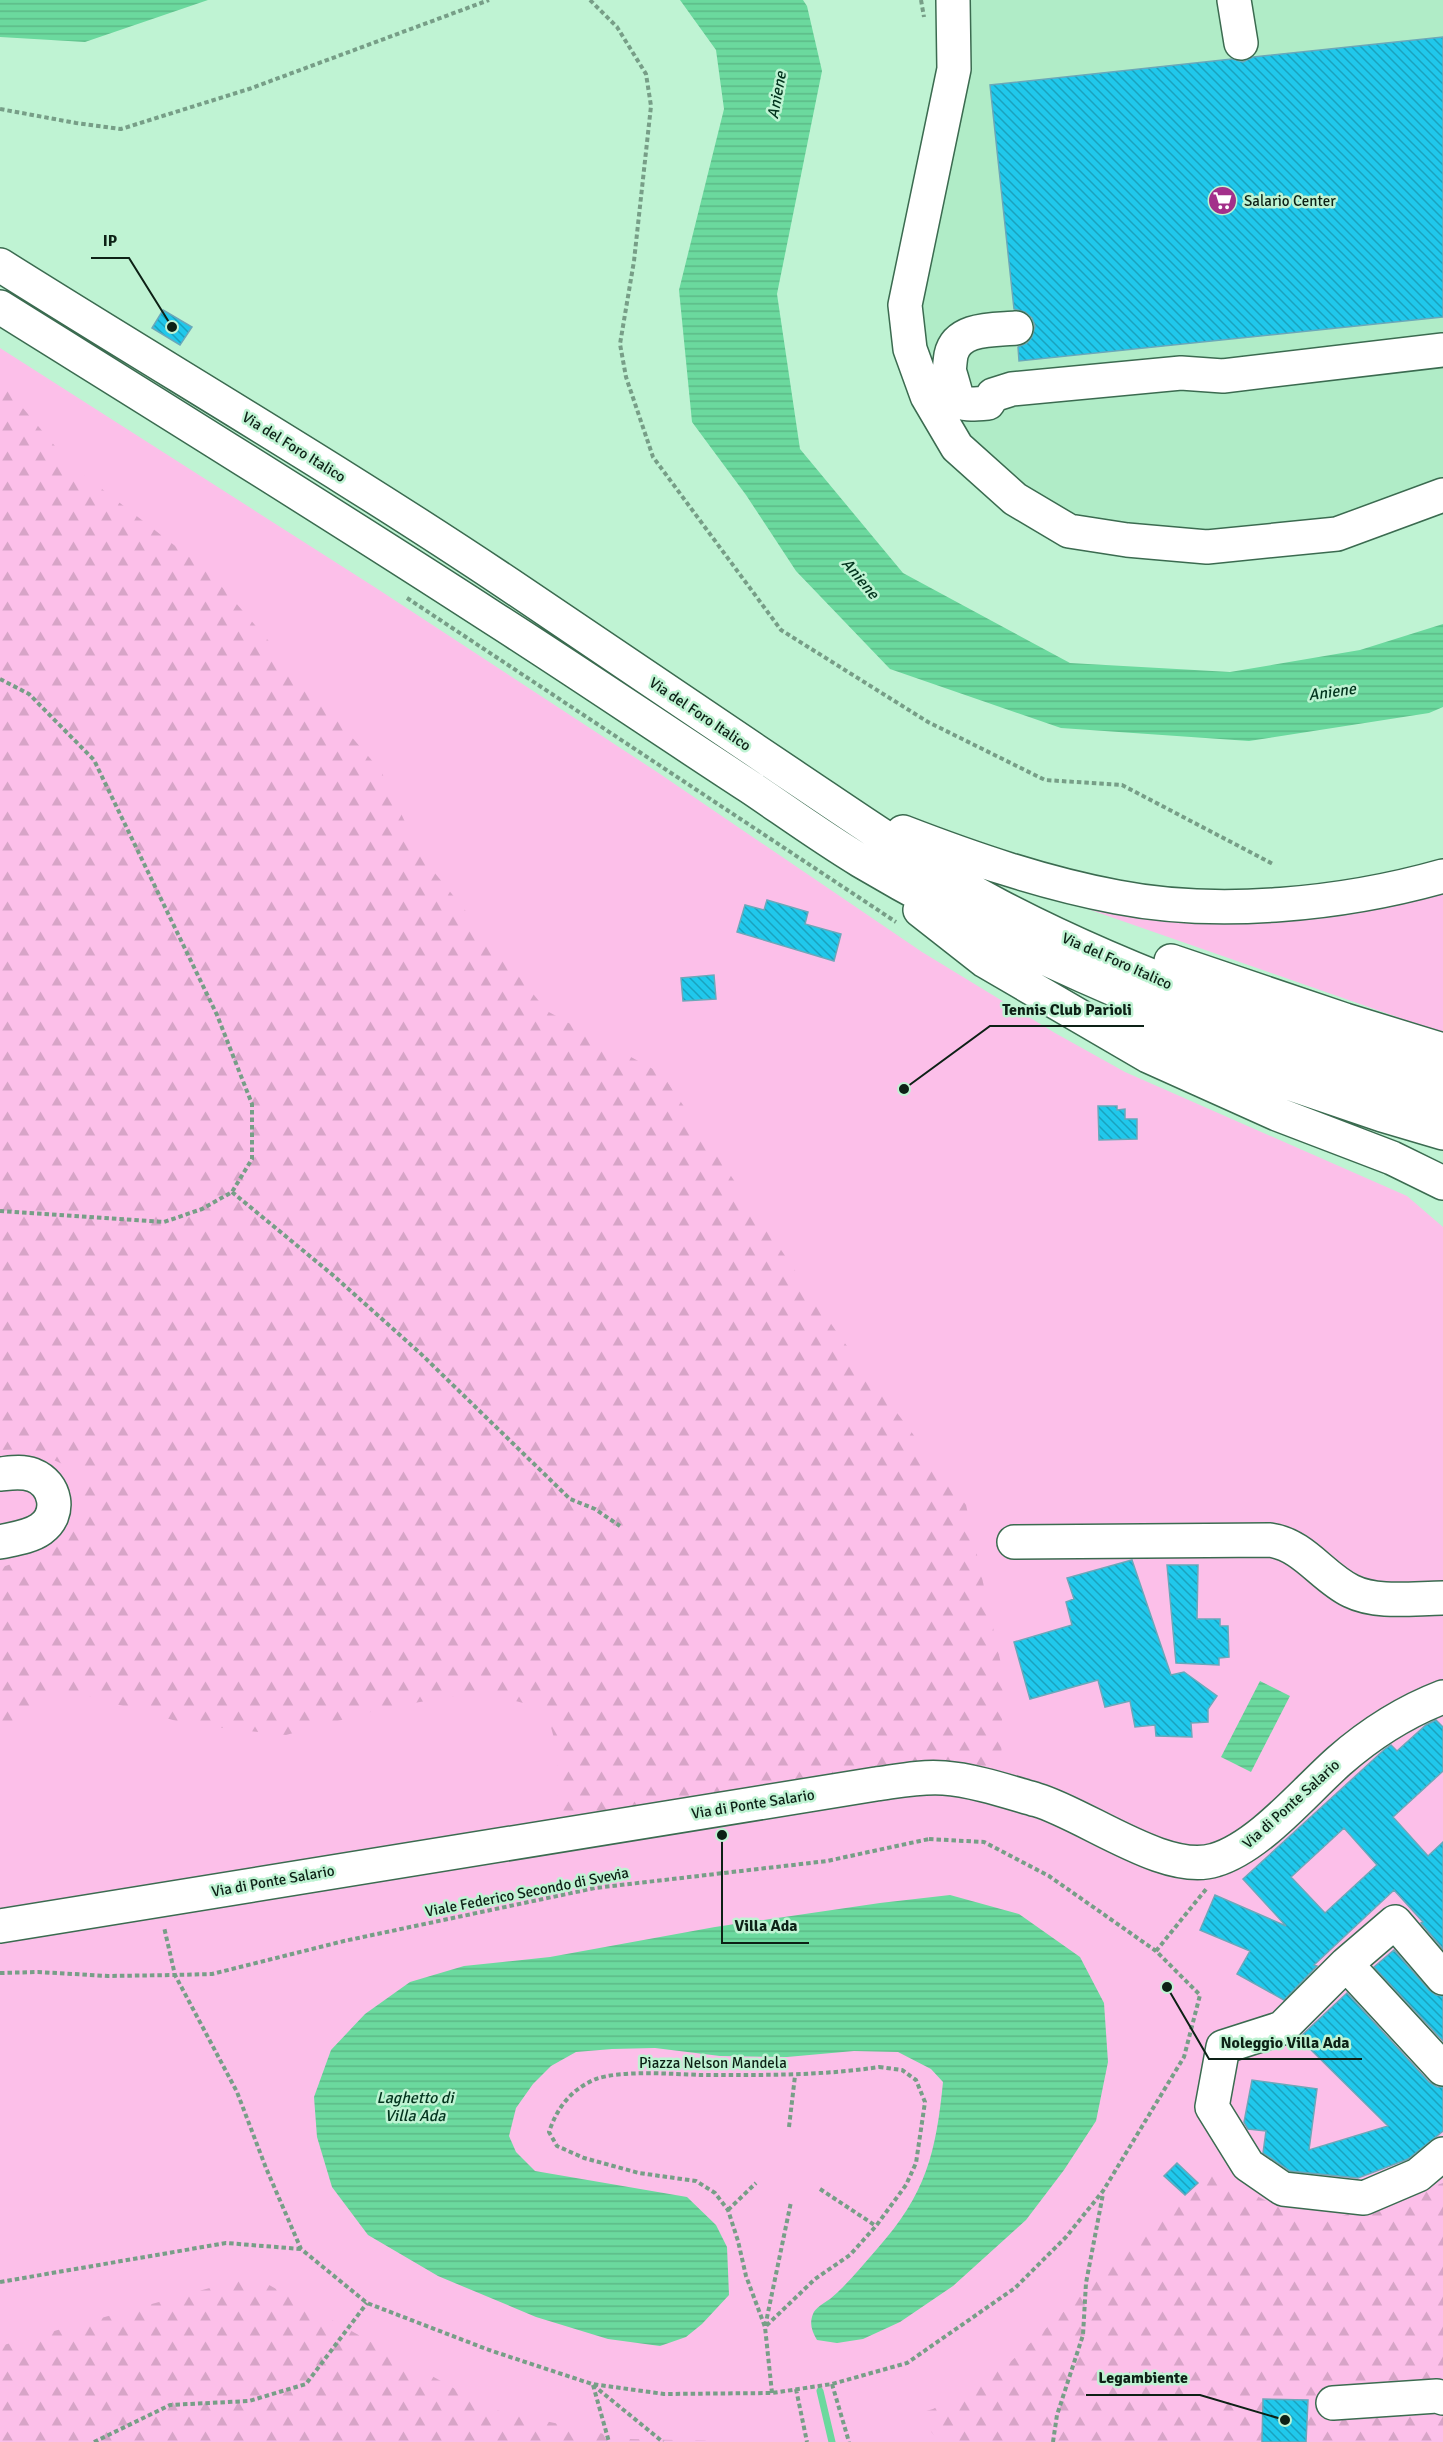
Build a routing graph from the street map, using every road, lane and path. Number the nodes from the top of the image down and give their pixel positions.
1 (489, 0) edge
2 (590, 0) edge
3 (953, 0) edge
4 (1234, 0) edge
5 (1241, 43) dead end
6 (0, 109) edge
7 (0, 265) edge
8 (0, 307) edge
9 (1016, 328) dead end
10 (1443, 350) edge
11 (950, 373) junction
12 (990, 419) dead end
13 (943, 424) junction
14 (1443, 495) edge
15 (0, 679) edge
16 (838, 806) junction
17 (859, 859) junction
18 (1273, 864) dead end
19 (1443, 876) edge
20 (1001, 907) junction
21 (1012, 976) junction
22 (1443, 1050) edge
23 (1443, 1076) edge
24 (1443, 1104) edge
25 (1443, 1133) edge
26 (1443, 1183) edge
27 (232, 1192) junction
28 (0, 1211) edge
29 (0, 1474) edge
30 (620, 1526) dead end
31 (0, 1542) edge
32 (1014, 1542) dead end
33 (1443, 1598) edge
34 (1443, 1697) edge
35 (1230, 1856) junction
36 (164, 1924) dead end
37 (0, 1926) edge
38 (1156, 1951) junction
39 (1346, 1964) junction
40 (0, 1973) edge
41 (175, 1975) junction
42 (1443, 1978) edge
43 (1443, 2069) edge
44 (795, 2076) junction
45 (789, 2127) dead end
46 (1443, 2154) edge
47 (756, 2183) dead end
48 (820, 2189) dead end
49 (1103, 2191) junction
50 (791, 2202) dead end
51 (728, 2210) junction
52 (876, 2226) junction
53 (301, 2249) junction
54 (0, 2282) edge
55 (367, 2303) junction
56 (765, 2327) junction
57 (592, 2384) junction
58 (832, 2384) junction
59 (796, 2389) junction
60 (772, 2393) junction
61 (1443, 2398) edge
62 (1334, 2403) dead end
63 (94, 2442) edge
64 (609, 2442) edge
65 (663, 2442) edge
66 (807, 2442) edge
67 (849, 2442) edge
68 (1053, 2442) edge

1 - 6 path
2 - 18 path
3 - 13 main road
4 - 5 main road
7 - 16 main road, Via del Foro Italico
8 - 17 main road, Via del Foro Italico
9 - 11 main road
10 - 11 main road
11 - 13 main road
12 - 13 main road
13 - 14 main road
15 - 27 path
16 - 19 main road
16 - 20 main road, Via del Foro Italico
17 - 21 main road
17 - 24 main road, Via del Foro Italico
20 - 22 main road
20 - 23 main road, Via del Foro Italico
21 - 25 main road
21 - 26 main road
27 - 28 path
27 - 30 path
29 - 31 main road
32 - 33 main road
34 - 35 main road, Via di Ponte Salario
35 - 37 main road, Via di Ponte Salario
35 - 38 path
36 - 41 path
38 - 41 path, Viale Federico Secondo di Svevia
38 - 49 path, Viale Federico Secondo di Svevia
39 - 42 main road
39 - 43 main road
39 - 46 main road
40 - 41 path
41 - 53 path, Viale Federico Secondo di Svevia
44 - 45 path
44 - 51 path, Piazza Nelson Mandela
44 - 52 path, Piazza Nelson Mandela
47 - 51 path
48 - 52 path
49 - 58 path, Viale Federico Secondo di Svevia
49 - 68 path
50 - 56 path, Piazza Nelson Mandela
51 - 56 path, Piazza Nelson Mandela
52 - 56 path, Piazza Nelson Mandela
53 - 54 path
53 - 55 path, Viale Federico Secondo di Svevia
55 - 57 path, Viale Federico Secondo di Svevia
55 - 63 path
56 - 60 path, Piazza Nelson Mandela
57 - 60 path, Viale Federico Secondo di Svevia
57 - 64 path
57 - 65 path
58 - 59 path, Viale Federico Secondo di Svevia
58 - 67 path
59 - 60 path, Viale Federico Secondo di Svevia
59 - 66 path
61 - 62 main road

